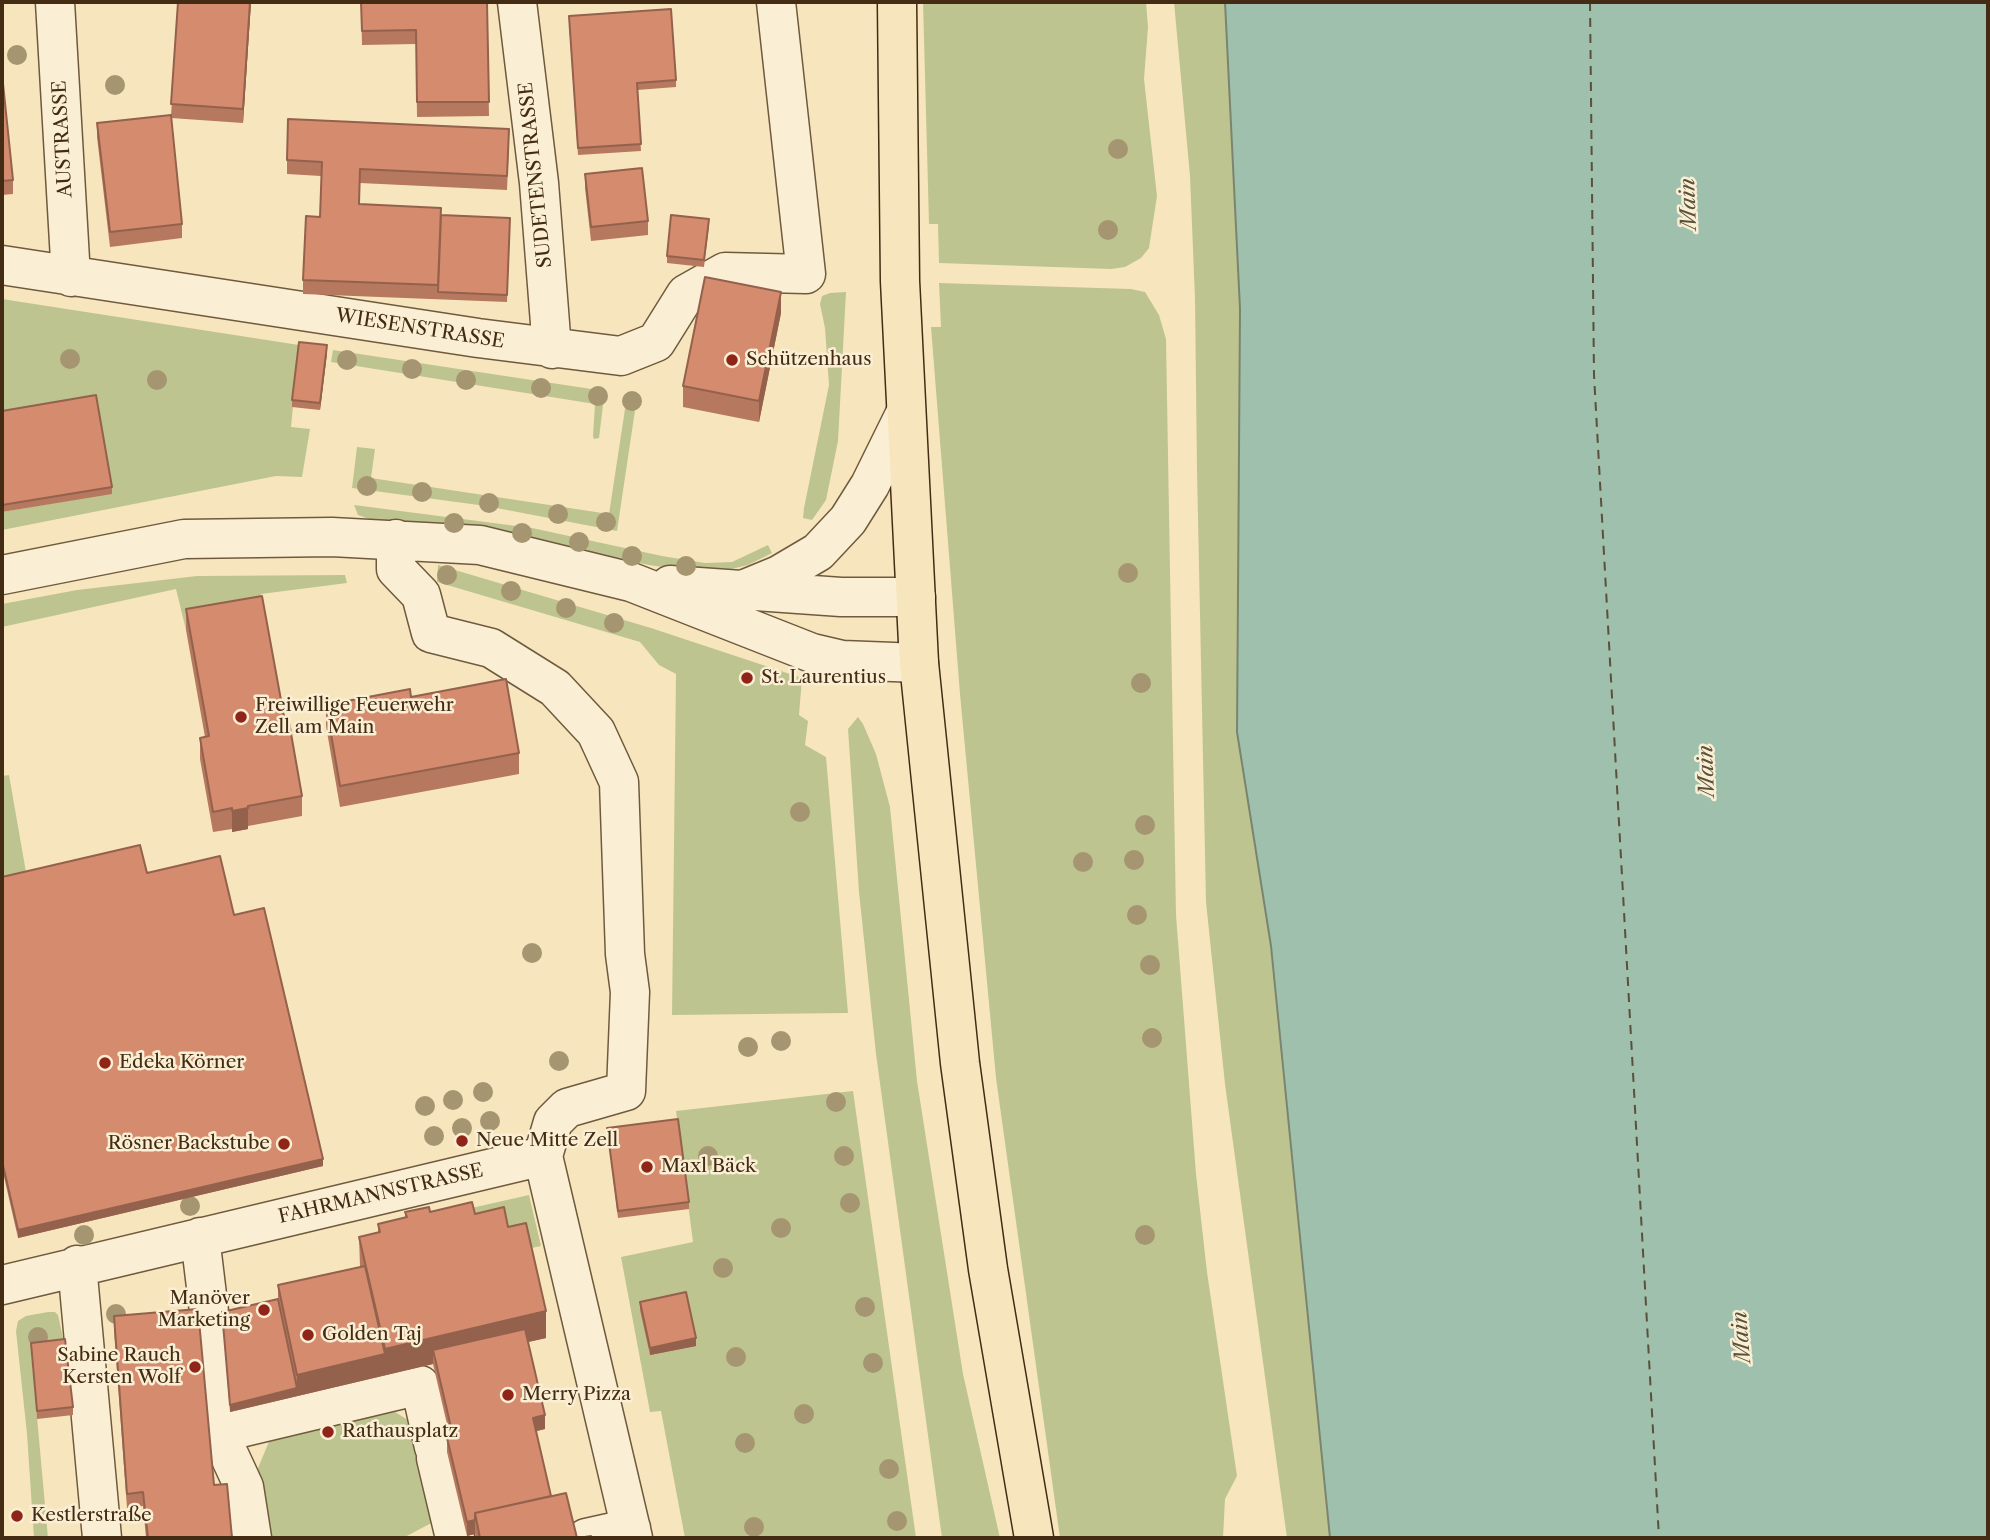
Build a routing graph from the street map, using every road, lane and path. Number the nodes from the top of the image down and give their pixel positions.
1 (55, 2) edge
2 (517, 2) edge
3 (776, 2) edge
4 (897, 2) edge
5 (2, 265) edge
6 (71, 276) junction
7 (552, 349) junction
8 (905, 414) junction
9 (396, 539) junction
10 (2, 575) edge
11 (631, 582) junction
12 (743, 590) junction
13 (916, 597) junction
14 (919, 663) junction
15 (543, 1156) junction
16 (200, 1237) junction
17 (77, 1265) junction
18 (2, 1285) edge
19 (219, 1433) junction
20 (443, 1532) edge
21 (632, 1533) edge
22 (102, 1538) edge
23 (252, 1538) edge
24 (586, 1538) edge
25 (1034, 1538) edge

1 - 6 street, AUSTRASSE
2 - 7 street, SUDETENSTRASSE
3 - 7 street, WIESENSTRASSE
4 - 8 main road
5 - 6 street, WIESENSTRASSE
6 - 7 street, WIESENSTRASSE
8 - 12 street
8 - 13 main road
9 - 10 street
9 - 11 street
9 - 15 street
11 - 12 street
11 - 14 street
12 - 13 street
13 - 14 main road
14 - 25 main road
15 - 16 street, FAHRMANNSTRASSE
15 - 21 street
16 - 17 street, FAHRMANNSTRASSE
16 - 19 street
17 - 18 street, FAHRMANNSTRASSE
17 - 22 street
19 - 20 street
19 - 23 street
21 - 24 street

